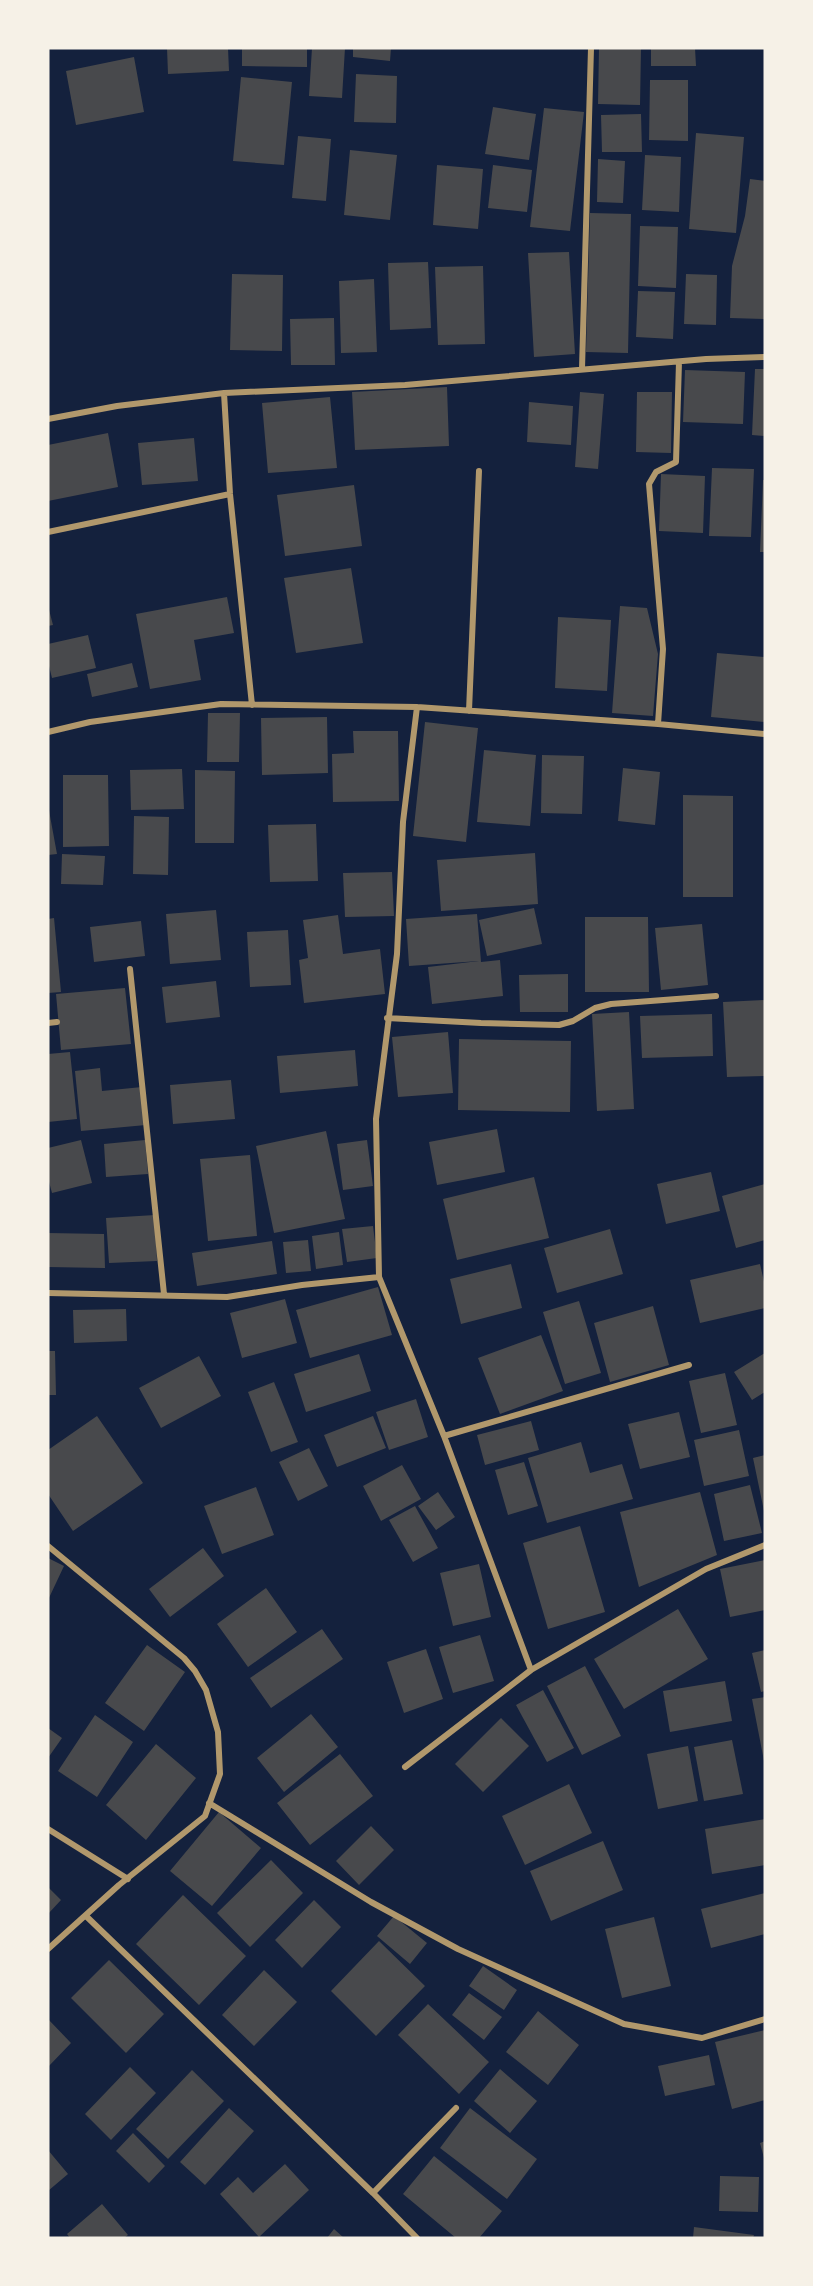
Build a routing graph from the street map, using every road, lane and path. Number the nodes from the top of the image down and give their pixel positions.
1 (591, 48) edge
2 (765, 357) edge
3 (679, 362) junction
4 (582, 369) junction
5 (224, 393) junction
6 (48, 419) edge
7 (479, 471) dead end
8 (230, 494) junction
9 (48, 532) edge
10 (252, 705) junction
11 (417, 707) junction
12 (469, 711) junction
13 (658, 724) junction
14 (48, 732) edge
15 (765, 734) edge
16 (130, 969) dead end
17 (716, 996) dead end
18 (387, 1018) junction
19 (57, 1022) dead end
20 (48, 1023) edge
21 (380, 1277) junction
22 (48, 1293) edge
23 (164, 1294) junction
24 (689, 1365) dead end
25 (444, 1436) junction
26 (765, 1545) edge
27 (48, 1546) edge
28 (531, 1670) junction
29 (405, 1767) dead end
30 (209, 1803) junction
31 (48, 1829) edge
32 (128, 1879) junction
33 (86, 1916) junction
34 (48, 1949) edge
35 (765, 2019) edge
36 (456, 2108) dead end
37 (373, 2193) junction
38 (417, 2238) edge

1 - 4 street
2 - 3 street
3 - 4 street
3 - 13 street
4 - 5 street
5 - 6 street
5 - 8 street
7 - 12 street
8 - 9 street
8 - 10 street
10 - 11 street
10 - 14 street
11 - 12 street
11 - 18 street
12 - 13 street
13 - 15 street
16 - 23 street
17 - 18 street
18 - 21 street
19 - 20 street
21 - 23 street
21 - 25 street
22 - 23 street
24 - 25 street
25 - 28 street
26 - 28 street
27 - 30 street
28 - 29 street
30 - 32 street
30 - 35 street
31 - 32 street
32 - 33 street
33 - 34 street
33 - 37 street
36 - 37 street
37 - 38 street

